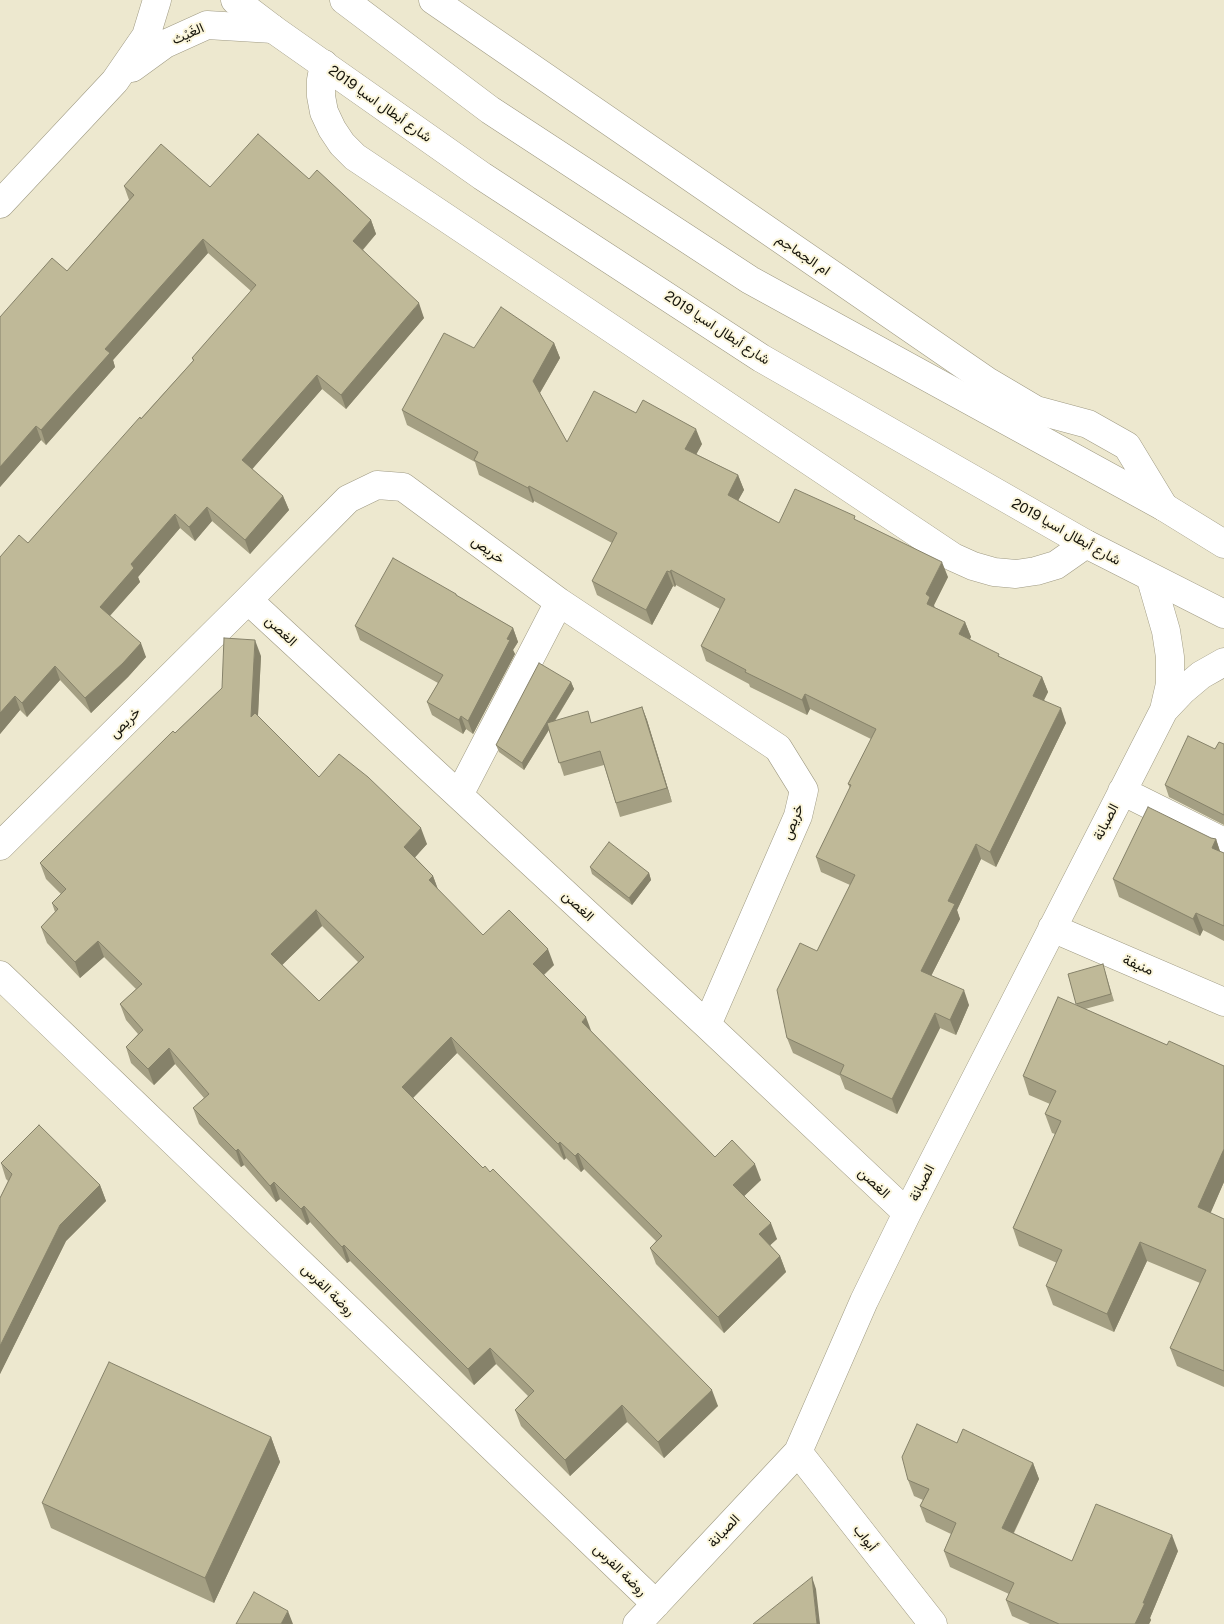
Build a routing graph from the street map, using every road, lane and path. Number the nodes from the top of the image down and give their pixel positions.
1 (156, 0) edge
2 (235, 0) edge
3 (344, 0) edge
4 (438, 2) edge
5 (273, 29) junction
6 (324, 64) junction
7 (115, 81) junction
8 (0, 204) edge
9 (1164, 507) junction
10 (1086, 544) junction
11 (1224, 544) edge
12 (1151, 579) junction
13 (248, 600) junction
14 (559, 602) junction
15 (1224, 614) edge
16 (1224, 662) edge
17 (1164, 710) junction
18 (1122, 790) junction
19 (459, 795) junction
20 (1224, 842) edge
21 (0, 846) edge
22 (1052, 928) junction
23 (0, 975) edge
24 (1224, 1002) edge
25 (707, 1025) junction
26 (906, 1214) junction
27 (798, 1452) junction
28 (656, 1604) junction
29 (637, 1624) edge
30 (933, 1624) edge

1 - 7 street, الغَيْث
2 - 5 street, شارع أبطال اسيا 2019
3 - 9 street
4 - 9 street, ام الجماجم
5 - 6 street, شارع أبطال اسيا 2019
5 - 7 street, الغَيْث
6 - 10 street, شارع أبطال اسيا 2019
6 - 10 street
7 - 8 street, الغَيْث
9 - 11 street
10 - 12 street, شارع أبطال اسيا 2019
12 - 15 street, شارع أبطال اسيا 2019
12 - 17 street, الصبانة
13 - 14 street, خريص
13 - 19 street, الغصن
13 - 21 street, خريص
14 - 19 street
14 - 25 street, خريص
16 - 17 street, الصبانة
17 - 18 street, الصبانة
18 - 20 street
18 - 22 street, الصبانة
19 - 25 street, الغصن
22 - 24 street, منيفة
22 - 26 street, الصبانة
23 - 28 street, روضة الفرس
25 - 26 street, الغصن
26 - 27 street, الصبانة
27 - 28 street, الصبانة
27 - 30 street, أبواب
28 - 29 street, الصبانة

